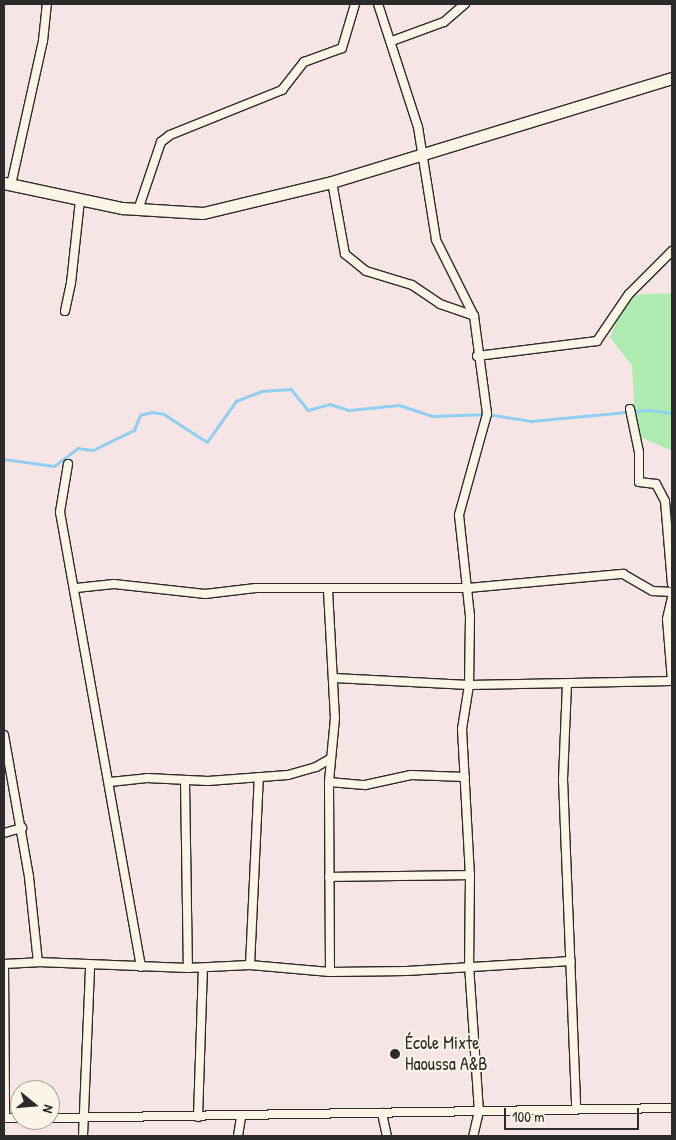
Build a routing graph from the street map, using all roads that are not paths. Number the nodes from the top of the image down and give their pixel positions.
1 (47, 4) edge
2 (355, 4) edge
3 (378, 4) edge
4 (465, 4) edge
5 (392, 41) junction
6 (672, 78) edge
7 (423, 155) junction
8 (332, 182) junction
9 (8, 184) edge
10 (80, 200) junction
11 (138, 210) junction
12 (672, 252) edge
13 (65, 311) dead end
14 (474, 316) junction
15 (477, 356) junction
16 (630, 409) dead end
17 (68, 464) dead end
18 (672, 584) edge
19 (76, 588) junction
20 (468, 588) junction
21 (328, 590) junction
22 (672, 592) edge
23 (672, 598) edge
24 (334, 678) junction
25 (672, 681) edge
26 (567, 684) junction
27 (469, 685) junction
28 (4, 735) edge
29 (330, 759) junction
30 (259, 777) junction
31 (465, 777) junction
32 (185, 781) junction
33 (110, 782) junction
34 (329, 782) junction
35 (22, 828) junction
36 (4, 833) edge
37 (470, 875) junction
38 (329, 877) junction
39 (571, 961) junction
40 (38, 962) junction
41 (4, 964) edge
42 (250, 965) junction
43 (469, 965) junction
44 (90, 966) junction
45 (141, 966) junction
46 (188, 968) junction
47 (202, 968) junction
48 (330, 972) junction
49 (576, 1108) junction
50 (672, 1108) edge
51 (479, 1111) junction
52 (382, 1113) junction
53 (198, 1117) junction
54 (241, 1117) junction
55 (5, 1118) edge
56 (60, 1118) edge
57 (83, 1118) junction
58 (83, 1136) edge
59 (238, 1136) edge
60 (387, 1136) edge
61 (473, 1136) edge

1 - 9 street
2 - 11 street
3 - 5 street
4 - 5 street
5 - 7 street
6 - 7 main road
7 - 8 main road
7 - 14 street
8 - 11 main road
8 - 14 street
9 - 10 main road
10 - 11 main road
10 - 13 street
12 - 15 street
14 - 15 street
15 - 20 street
16 - 18 street
17 - 19 street
19 - 21 street
19 - 33 street
20 - 21 street
20 - 22 street
20 - 27 street
21 - 24 street
23 - 25 street
24 - 27 street
24 - 29 street
25 - 26 street
26 - 27 street
26 - 39 street
27 - 31 street
28 - 35 street
29 - 30 street
29 - 34 street
30 - 32 street
30 - 42 street
31 - 34 street
31 - 37 street
32 - 33 street
32 - 46 street
33 - 45 street
34 - 38 street
35 - 36 street
35 - 40 street
37 - 38 street
37 - 43 street
38 - 48 street
39 - 43 street
39 - 49 street
40 - 41 street
40 - 44 street
41 - 55 street
42 - 47 street
42 - 48 street
43 - 48 street
43 - 51 street
44 - 45 street
44 - 57 street
45 - 46 street
46 - 47 street
47 - 53 street
49 - 50 street
49 - 51 street
51 - 52 street
51 - 61 street
52 - 54 street
52 - 60 street
53 - 54 street
53 - 57 street
54 - 59 street
56 - 57 street
57 - 58 street

